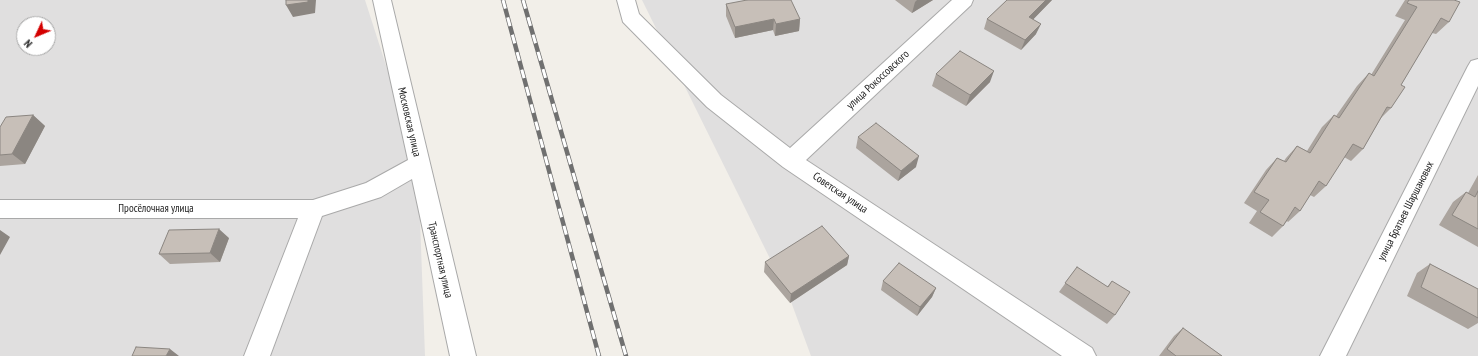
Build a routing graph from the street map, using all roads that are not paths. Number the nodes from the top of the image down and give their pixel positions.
1 (382, 0) edge
2 (626, 0) edge
3 (964, 0) edge
4 (1478, 66) edge
5 (791, 161) junction
6 (418, 165) junction
7 (0, 209) edge
8 (312, 209) junction
9 (257, 356) edge
10 (463, 356) edge
11 (1083, 356) edge
12 (1333, 356) edge

1 - 6 street, Московская улица
2 - 5 street, Советская улица
3 - 5 street, улица Рокоссовского
4 - 12 street, улица Братьев Шаршановых
5 - 11 street, Советская улица
6 - 8 street, Московская улица
6 - 10 street, Транспортная улица
7 - 8 street, Просёлочная улица
8 - 9 street

